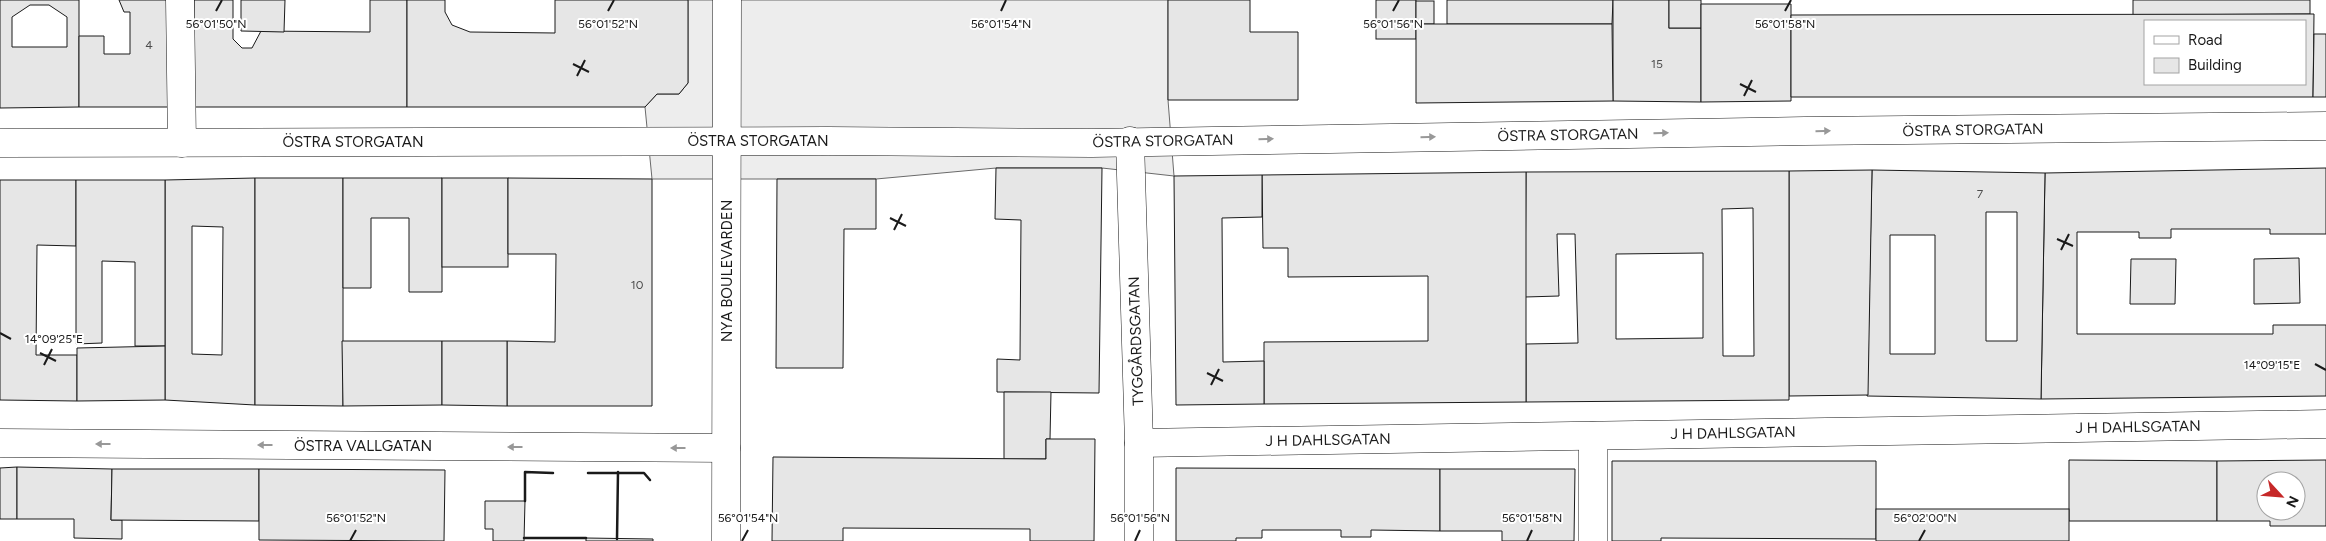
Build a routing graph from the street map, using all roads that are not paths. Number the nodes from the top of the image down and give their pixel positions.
1 (180, 0) edge
2 (727, 0) edge
3 (2326, 126) edge
4 (1130, 141) junction
5 (726, 142) junction
6 (0, 143) edge
7 (182, 143) junction
8 (2326, 424) edge
9 (1593, 436) junction
10 (0, 443) edge
11 (1139, 443) junction
12 (726, 448) junction
13 (726, 541) edge
14 (1140, 541) edge
15 (1593, 541) edge

1 - 7 street
2 - 5 street, NYA BOULEVARDEN
4 -> 3 street, ÖSTRA STORGATAN
4 - 5 street, ÖSTRA STORGATAN
4 - 11 street, TYGGÅRDSGATAN
5 - 7 street, ÖSTRA STORGATAN
5 - 12 street, NYA BOULEVARDEN
6 - 7 street, ÖSTRA STORGATAN
8 - 9 street, J H DAHLSGATAN
9 - 11 street, J H DAHLSGATAN
9 - 15 street
12 -> 10 street, ÖSTRA VALLGATAN
11 - 14 street, TYGGÅRDSGATAN
12 - 13 street, NYA BOULEVARDEN

